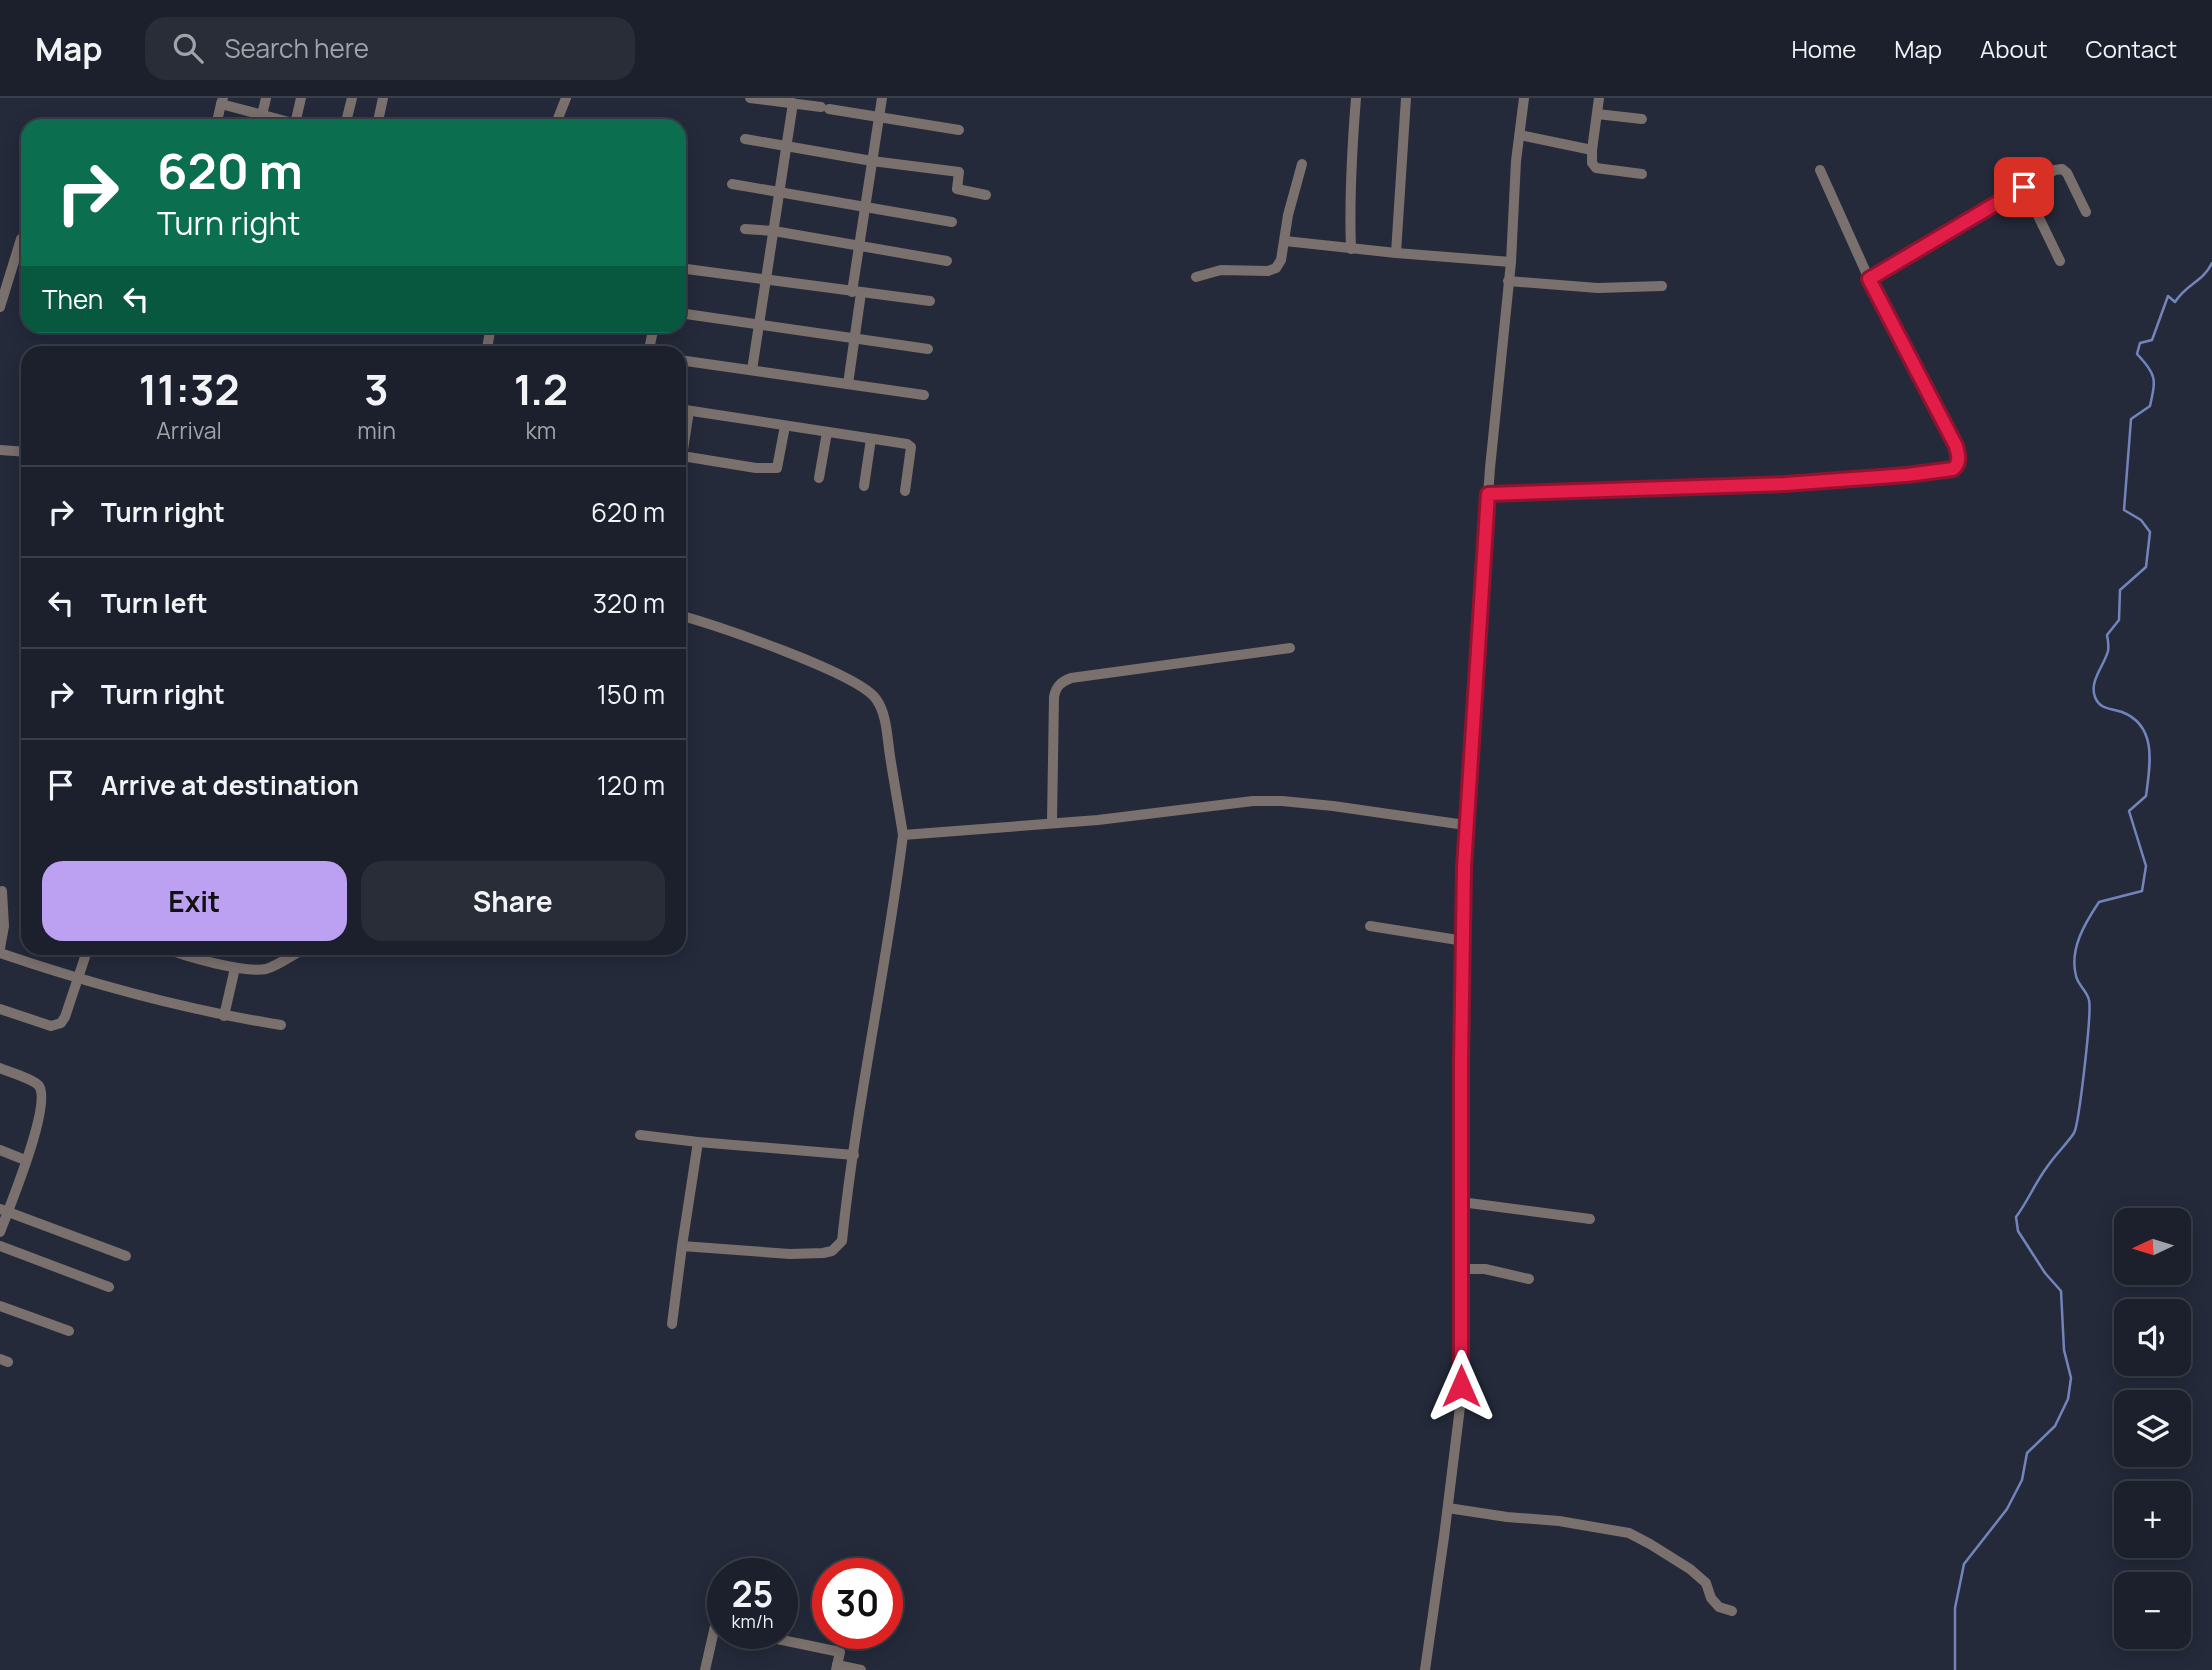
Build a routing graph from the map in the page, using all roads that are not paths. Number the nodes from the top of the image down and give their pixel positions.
1 (266, 98) edge
2 (302, 98) edge
3 (352, 98) edge
4 (383, 98) edge
5 (566, 98) edge
6 (750, 98) edge
7 (882, 98) edge
8 (1356, 98) edge
9 (1406, 98) edge
10 (1524, 98) edge
11 (1599, 98) edge
12 (222, 101) edge
13 (793, 103) junction
14 (1597, 114) junction
15 (262, 115) junction
16 (879, 117) junction
17 (1642, 118) dead end
18 (218, 119) edge
19 (277, 119) edge
20 (300, 119) edge
21 (347, 119) edge
22 (378, 119) edge
23 (558, 119) edge
24 (960, 130) dead end
25 (1520, 135) junction
26 (745, 139) dead end
27 (787, 146) junction
28 (1592, 150) junction
29 (873, 161) junction
30 (1302, 164) dead end
31 (1820, 170) dead end
32 (1642, 174) dead end
33 (732, 184) dead end
34 (2024, 187) junction
35 (780, 192) junction
36 (986, 195) dead end
37 (865, 208) junction
38 (2085, 212) dead end
39 (952, 222) dead end
40 (745, 229) dead end
41 (774, 231) junction
42 (21, 239) dead end
43 (1285, 242) junction
44 (859, 247) junction
45 (1351, 249) junction
46 (1396, 253) junction
47 (947, 261) dead end
48 (2060, 261) dead end
49 (1511, 262) junction
50 (686, 269) edge
51 (1196, 277) dead end
52 (1869, 279) junction
53 (767, 280) junction
54 (1508, 281) junction
55 (1662, 286) dead end
56 (856, 292) junction
57 (930, 301) dead end
58 (0, 307) edge
59 (686, 314) edge
60 (760, 324) junction
61 (854, 338) junction
62 (928, 349) dead end
63 (686, 361) edge
64 (752, 370) junction
65 (848, 384) junction
66 (924, 395) dead end
67 (686, 410) edge
68 (785, 426) junction
69 (827, 432) junction
70 (871, 439) junction
71 (0, 450) edge
72 (21, 452) edge
73 (686, 457) edge
74 (819, 478) dead end
75 (864, 486) dead end
76 (905, 491) dead end
77 (1488, 494) junction
78 (686, 617) edge
79 (1290, 648) dead end
80 (1052, 822) junction
81 (1465, 825) junction
82 (903, 835) junction
83 (2, 891) dead end
84 (1370, 926) dead end
85 (1464, 941) junction
86 (0, 951) edge
87 (86, 955) edge
88 (189, 955) edge
89 (292, 955) edge
90 (235, 968) junction
91 (78, 979) junction
92 (0, 1009) edge
93 (224, 1016) junction
94 (281, 1025) dead end
95 (0, 1068) edge
96 (640, 1135) dead end
97 (698, 1142) junction
98 (0, 1150) edge
99 (854, 1155) junction
100 (25, 1160) junction
101 (1461, 1202) junction
102 (4, 1210) edge
103 (1590, 1219) dead end
104 (0, 1231) edge
105 (0, 1246) edge
106 (682, 1246) junction
107 (126, 1256) dead end
108 (1461, 1269) junction
109 (1529, 1279) dead end
110 (109, 1287) dead end
111 (0, 1306) edge
112 (672, 1324) dead end
113 (69, 1331) dead end
114 (1448, 1508) junction
115 (1732, 1611) dead end
116 (798, 1643) edge
117 (710, 1649) edge
118 (837, 1667) edge
119 (705, 1670) edge
120 (861, 1670) edge
121 (1425, 1670) edge

1 - 15 street
2 - 20 street
3 - 21 street
4 - 22 street
5 - 23 street
6 - 13 street
7 - 16 street
8 - 45 street
9 - 46 street
10 - 25 street
11 - 14 street
12 - 15 street
12 - 18 street
13 - 16 street
13 - 27 street
14 - 17 street
14 - 28 street
15 - 19 street
16 - 24 street
16 - 29 street
25 - 28 street
25 - 49 street
26 - 27 street
27 - 29 street
27 - 35 street
28 - 32 street
29 - 36 street
29 - 37 street
30 - 43 street
31 - 52 street
33 - 35 street
34 - 38 street
34 - 48 street
34 - 52 street
35 - 37 street
35 - 41 street
37 - 39 street
37 - 44 street
40 - 41 street
41 - 44 street
41 - 53 street
42 - 58 street
43 - 45 street
43 - 51 street
44 - 47 street
44 - 56 street
45 - 46 street
46 - 49 street
49 - 54 street
50 - 53 street
52 - 77 street
53 - 56 street
53 - 60 street
54 - 55 street
54 - 77 street
56 - 57 street
56 - 61 street
59 - 60 street
60 - 61 street
60 - 64 street
61 - 62 street
61 - 65 street
63 - 64 street
64 - 65 street
65 - 66 street
67 - 68 street
68 - 69 street
68 - 73 street
69 - 70 street
69 - 74 street
70 - 75 street
70 - 76 street
71 - 72 street
77 - 81 street
78 - 82 street
79 - 80 street
80 - 81 street
80 - 82 street
81 - 85 street
82 - 99 street
83 - 86 street
84 - 85 street
85 - 101 street
86 - 91 street
87 - 91 street
88 - 90 street
89 - 90 street
90 - 93 street
91 - 92 street
91 - 93 street
93 - 94 street
95 - 100 street
96 - 97 street
97 - 99 street
97 - 106 street
98 - 100 street
99 - 106 street
100 - 102 street
101 - 103 street
101 - 108 street
102 - 104 street
102 - 107 street
105 - 110 street
106 - 112 street
108 - 109 street
108 - 114 street
111 - 113 street
114 - 115 street
114 - 121 street
116 - 118 street
117 - 119 street
118 - 120 street

